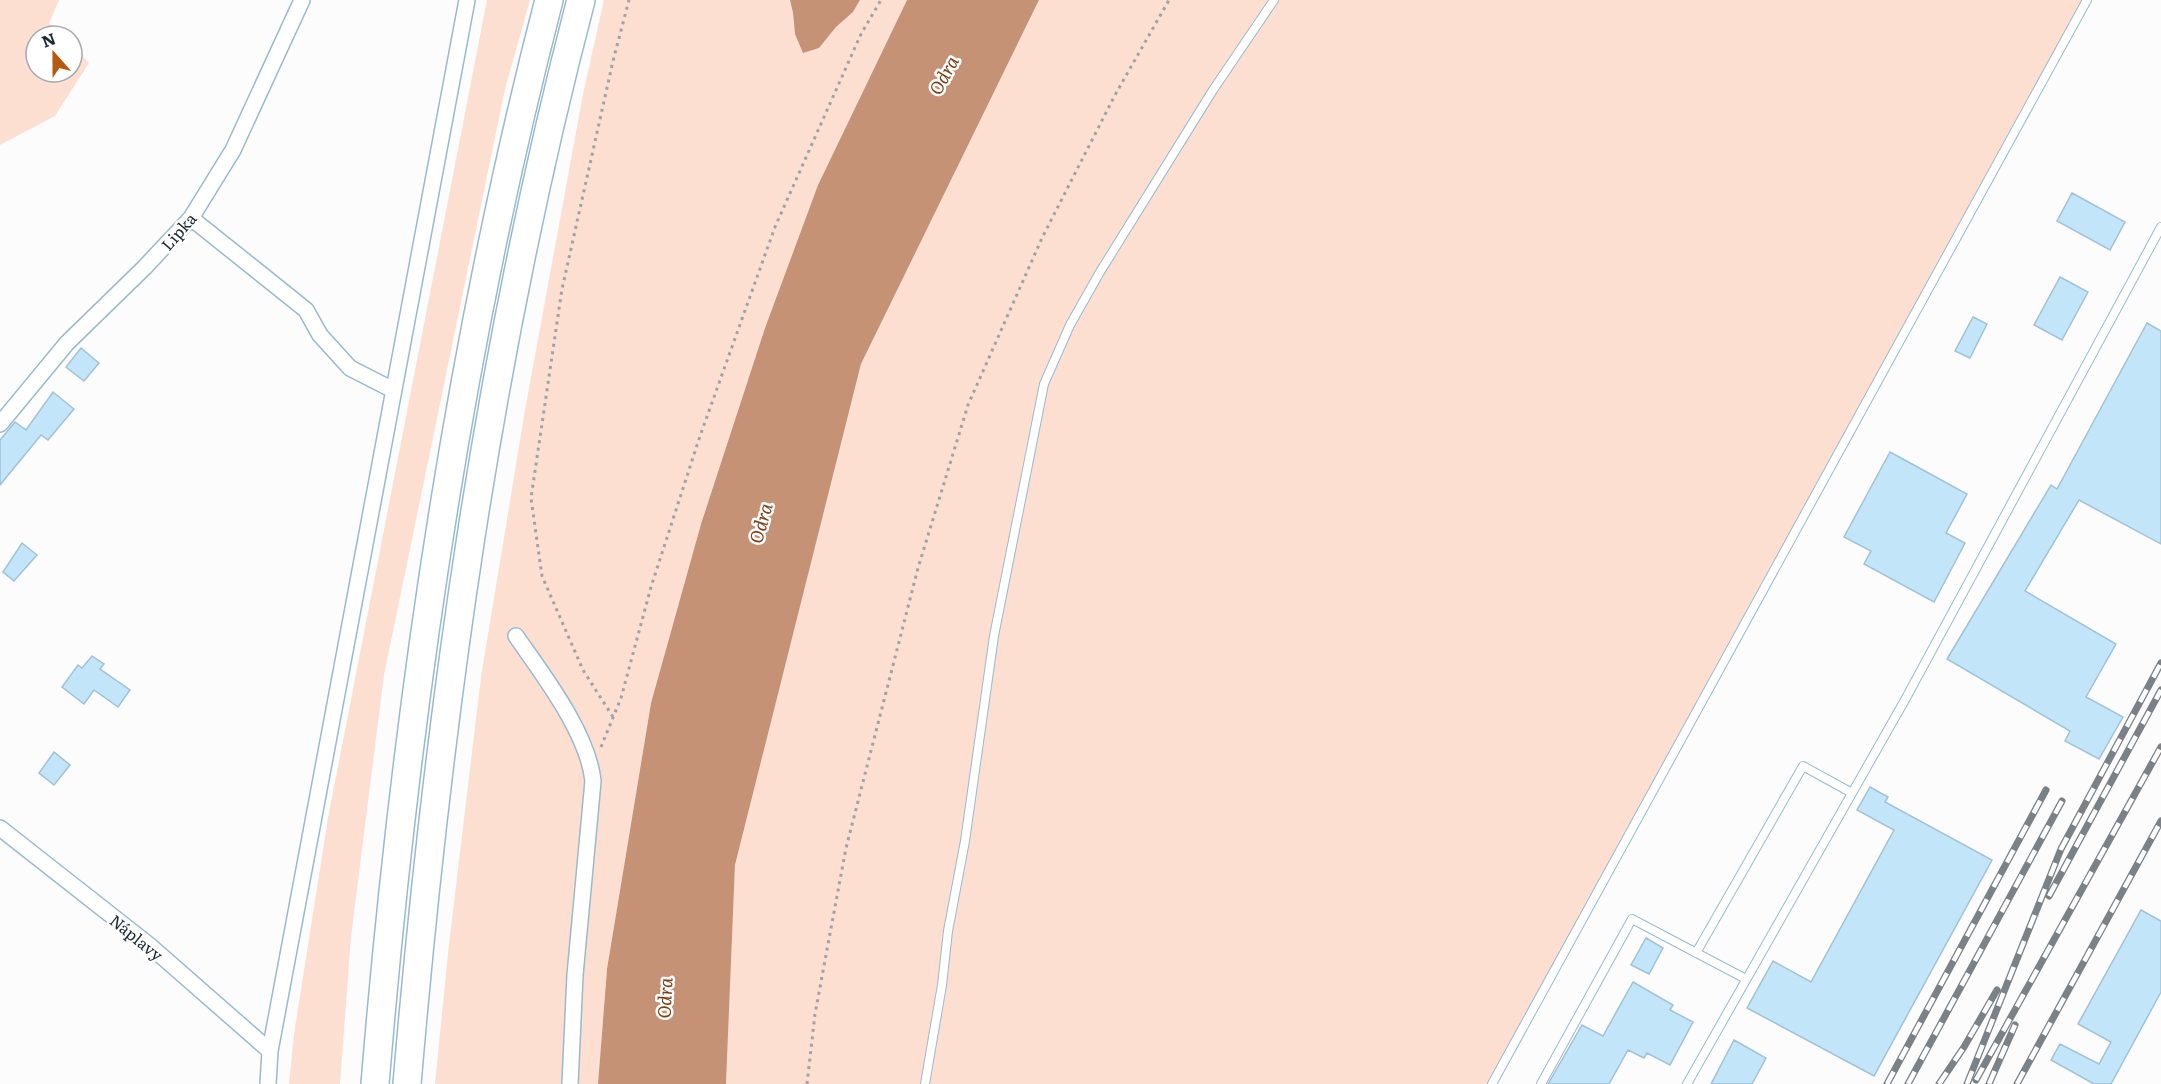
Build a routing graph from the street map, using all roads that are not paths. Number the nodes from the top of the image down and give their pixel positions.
1 (302, 0) edge
2 (467, 0) edge
3 (549, 0) edge
4 (581, 0) edge
5 (1274, 0) edge
6 (2087, 0) edge
7 (191, 218) junction
8 (2161, 227) edge
9 (393, 390) junction
10 (0, 424) edge
11 (516, 636) dead end
12 (1852, 793) junction
13 (0, 828) edge
14 (1696, 953) junction
15 (1746, 979) junction
16 (270, 1051) junction
17 (1494, 1083) edge
18 (268, 1084) edge
19 (375, 1084) edge
20 (407, 1084) edge
21 (570, 1084) edge
22 (926, 1084) edge
23 (1541, 1084) edge
24 (1687, 1084) edge

1 - 7 street, Lipka
2 - 9 street
3 - 19 highway
4 - 20 highway
5 - 22 lane
6 - 17 lane
7 - 9 street
7 - 10 street, Lipka
8 - 12 lane
9 - 16 street
11 - 21 street
12 - 14 lane
12 - 15 lane
13 - 16 street, Náplavy
14 - 15 lane
14 - 23 lane
15 - 24 lane
16 - 18 street

